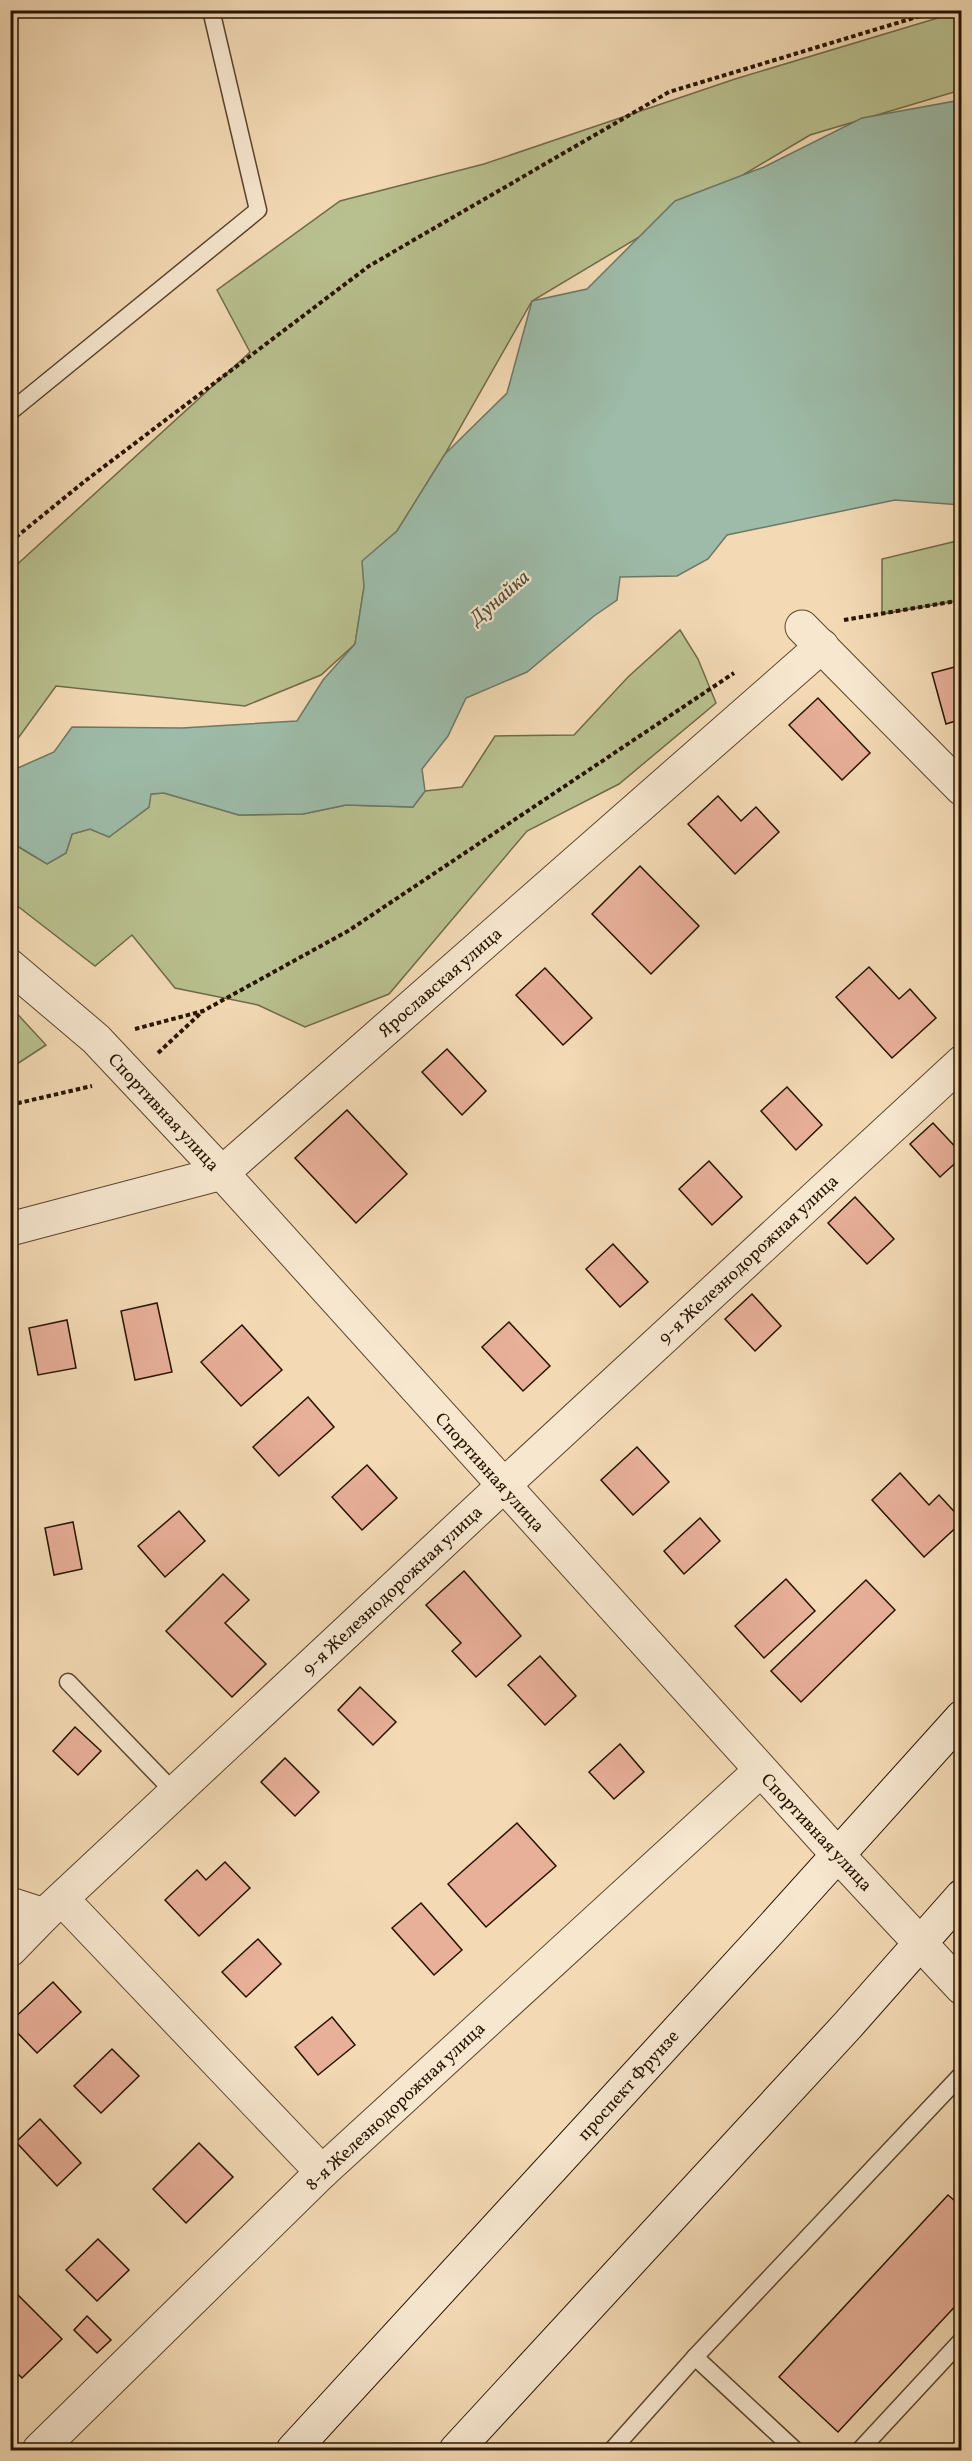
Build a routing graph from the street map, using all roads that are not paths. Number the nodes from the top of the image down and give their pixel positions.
1 (211, 10) edge
2 (10, 412) edge
3 (962, 789) edge
4 (10, 966) edge
5 (962, 1062) edge
6 (222, 1173) junction
7 (10, 1229) edge
8 (503, 1486) junction
9 (68, 1682) dead end
10 (962, 1717) edge
11 (760, 1771) junction
12 (175, 1793) junction
13 (837, 1854) junction
14 (962, 1896) edge
15 (10, 1904) edge
16 (53, 1907) junction
17 (919, 1944) junction
18 (10, 1950) edge
19 (962, 1988) edge
20 (962, 2074) edge
21 (322, 2172) junction
22 (962, 2340) edge
23 (695, 2357) junction
24 (39, 2451) edge
25 (293, 2451) edge
26 (456, 2451) edge
27 (612, 2451) edge
28 (795, 2451) edge
29 (860, 2451) edge

1 - 2 lane
3 - 6 street, Ярославская улица
4 - 6 street, Спортивная улица
5 - 8 street, 9-я Железнодорожная улица
6 - 7 street, Ярославская улица
6 - 8 street, Спортивная улица
8 - 11 street, Спортивная улица
8 - 12 street, 9-я Железнодорожная улица
9 - 12 lane
10 - 13 street, проспект Фрунзе
11 - 13 street, Спортивная улица
11 - 21 street, 8-я Железнодорожная улица
12 - 16 street, 9-я Железнодорожная улица
13 - 17 street, Спортивная улица
13 - 25 street, проспект Фрунзе
14 - 17 street
15 - 16 street
16 - 18 street, 9-я Железнодорожная улица
16 - 21 street
17 - 19 street, Спортивная улица
17 - 26 street
20 - 23 lane
21 - 24 street, 8-я Железнодорожная улица
22 - 29 lane
23 - 27 lane
23 - 28 lane

